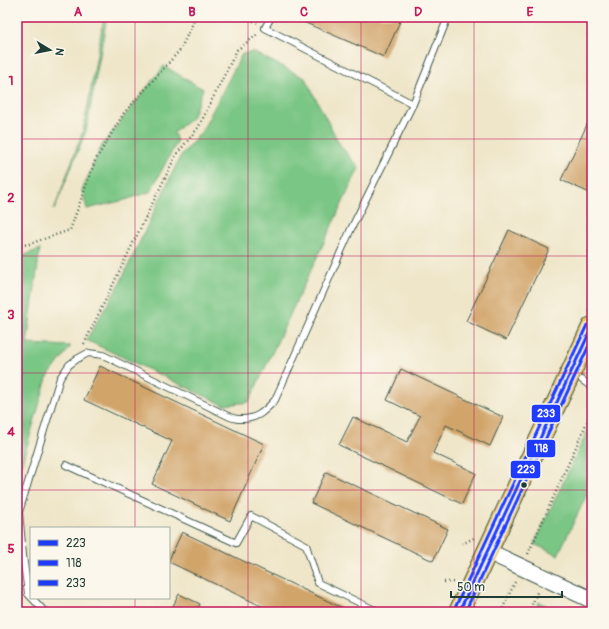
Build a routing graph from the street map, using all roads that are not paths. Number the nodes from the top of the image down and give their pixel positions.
1 (271, 17) edge
2 (448, 17) edge
3 (413, 104) junction
4 (592, 327) edge
5 (592, 359) edge
6 (587, 384) edge
7 (66, 466) dead end
8 (494, 554) junction
9 (30, 596) edge
10 (34, 599) edge
11 (592, 600) edge
12 (45, 612) edge
13 (379, 612) edge
14 (459, 612) edge
15 (474, 612) edge

1 - 3 lane
2 - 3 lane
3 - 9 lane
4 - 8 main road
5 - 6 main road
6 - 8 main road
7 - 13 lane
8 - 11 street
8 - 14 main road
8 - 15 main road
10 - 12 lane

